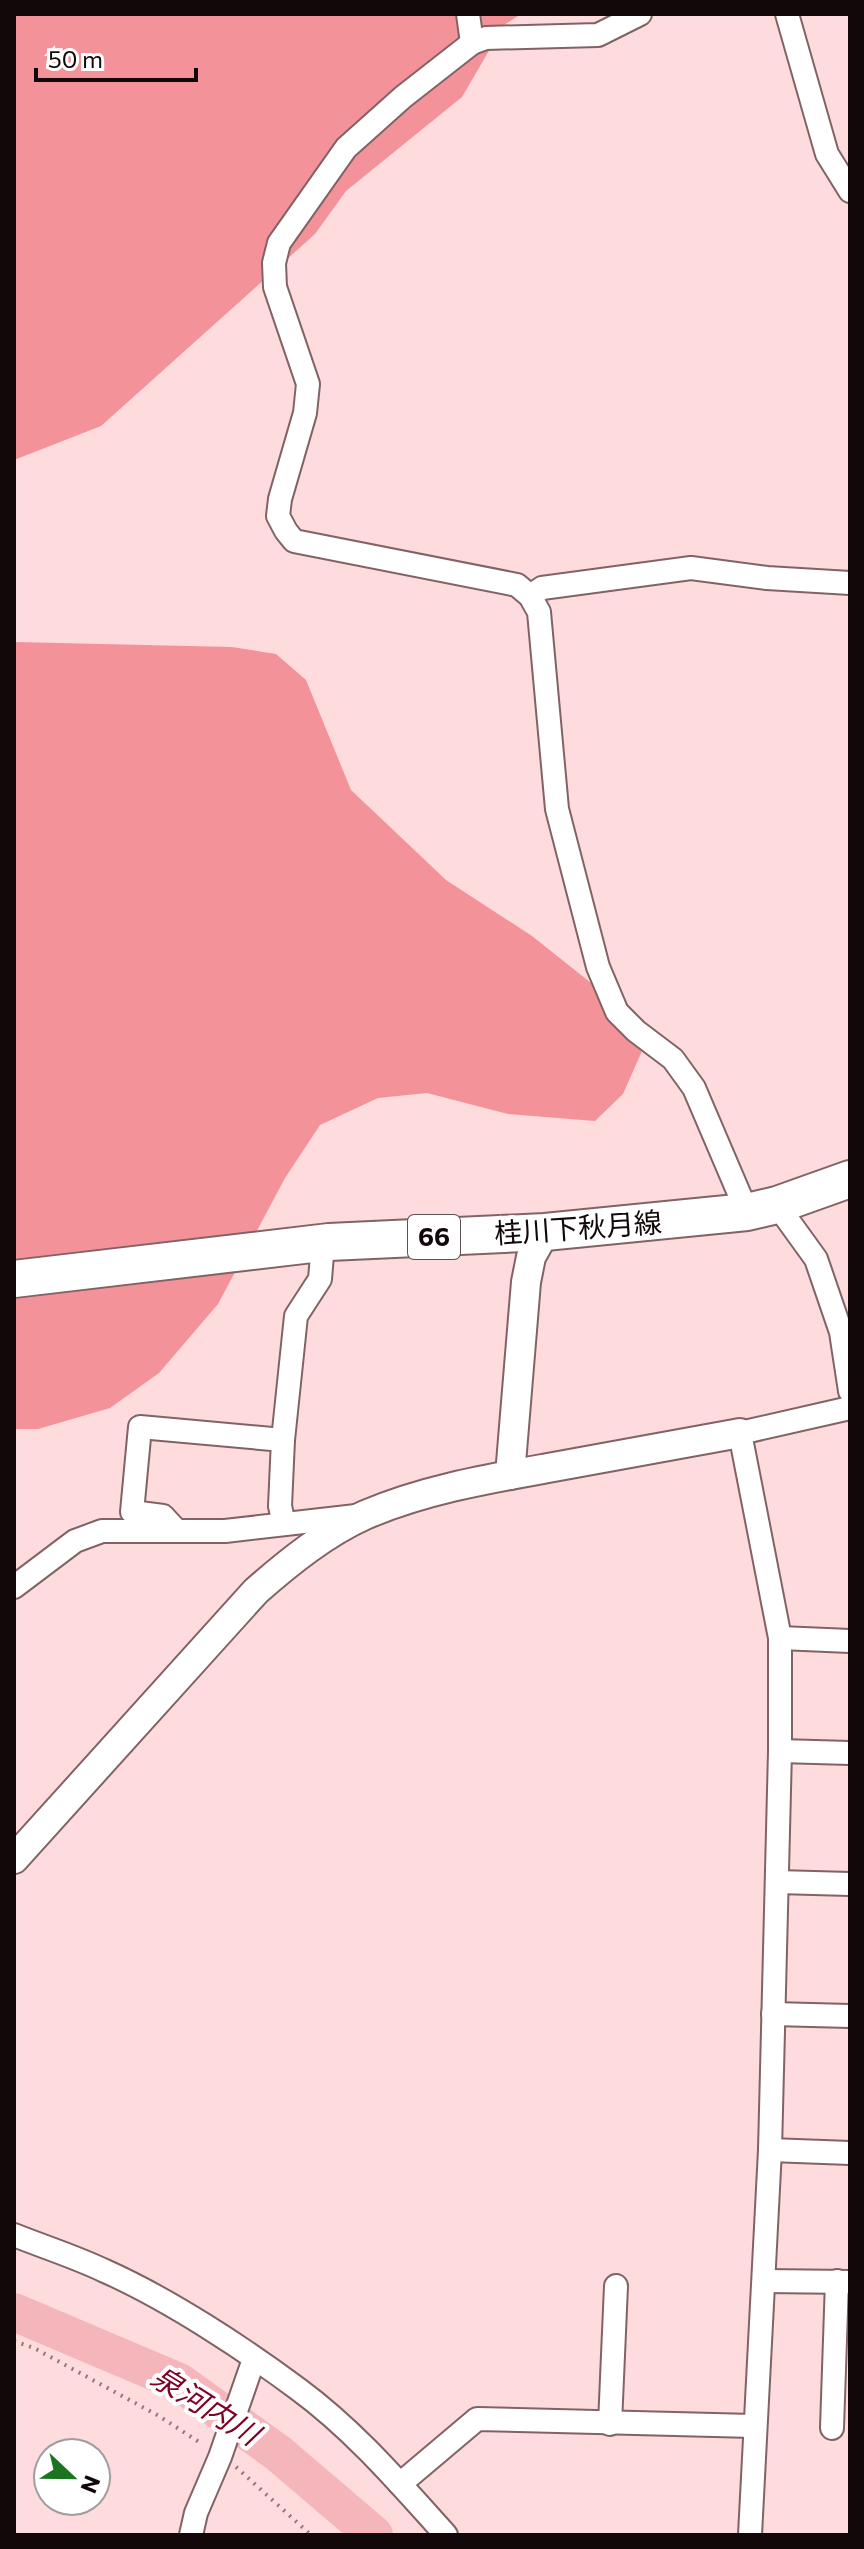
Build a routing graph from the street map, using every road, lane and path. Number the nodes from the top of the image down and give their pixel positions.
1 (468, 14) edge
2 (640, 14) edge
3 (787, 14) edge
4 (472, 43) junction
5 (850, 191) edge
6 (850, 583) edge
7 (530, 596) junction
8 (850, 1179) edge
9 (762, 1209) junction
10 (545, 1232) junction
11 (323, 1243) junction
12 (14, 1279) edge
13 (850, 1391) edge
14 (850, 1408) edge
15 (740, 1433) junction
16 (283, 1440) junction
17 (510, 1475) junction
18 (365, 1515) junction
19 (284, 1524) junction
20 (177, 1531) junction
21 (14, 1587) edge
22 (780, 1638) junction
23 (850, 1641) edge
24 (780, 1751) junction
25 (850, 1753) edge
26 (14, 1859) edge
27 (777, 1882) junction
28 (850, 1884) edge
29 (773, 2014) junction
30 (850, 2016) edge
31 (770, 2150) junction
32 (850, 2153) edge
33 (14, 2235) edge
34 (765, 2281) junction
35 (843, 2282) edge
36 (616, 2286) dead end
37 (14, 2341) edge
38 (252, 2365) junction
39 (610, 2424) junction
40 (753, 2426) junction
41 (832, 2428) dead end
42 (222, 2453) junction
43 (400, 2484) junction
44 (191, 2535) edge
45 (311, 2535) edge
46 (446, 2535) edge
47 (750, 2535) edge

1 - 4 street
2 - 4 street
3 - 5 street
4 - 7 street
6 - 7 street
7 - 9 street
8 - 9 main road, 桂川下秋月線 / 66
9 - 10 main road, 桂川下秋月線 / 66
9 - 13 street
10 - 11 main road, 桂川下秋月線 / 66
10 - 17 street
11 - 12 main road, 桂川下秋月線 / 66
11 - 16 street
14 - 15 street
15 - 17 street
15 - 22 street
16 - 19 street
16 - 20 street
17 - 18 street
18 - 19 street
18 - 26 street
19 - 20 street
20 - 21 street
22 - 23 street
22 - 24 street
24 - 25 street
24 - 27 street
27 - 28 street
27 - 29 street
29 - 30 street
29 - 31 street
31 - 32 street
31 - 34 street
33 - 38 street
34 - 35 street
34 - 40 street
35 - 41 street
36 - 39 street
37 - 42 path
38 - 42 street
38 - 43 street
39 - 40 street
39 - 43 street
40 - 47 street
42 - 44 street
42 - 45 path
43 - 46 street

